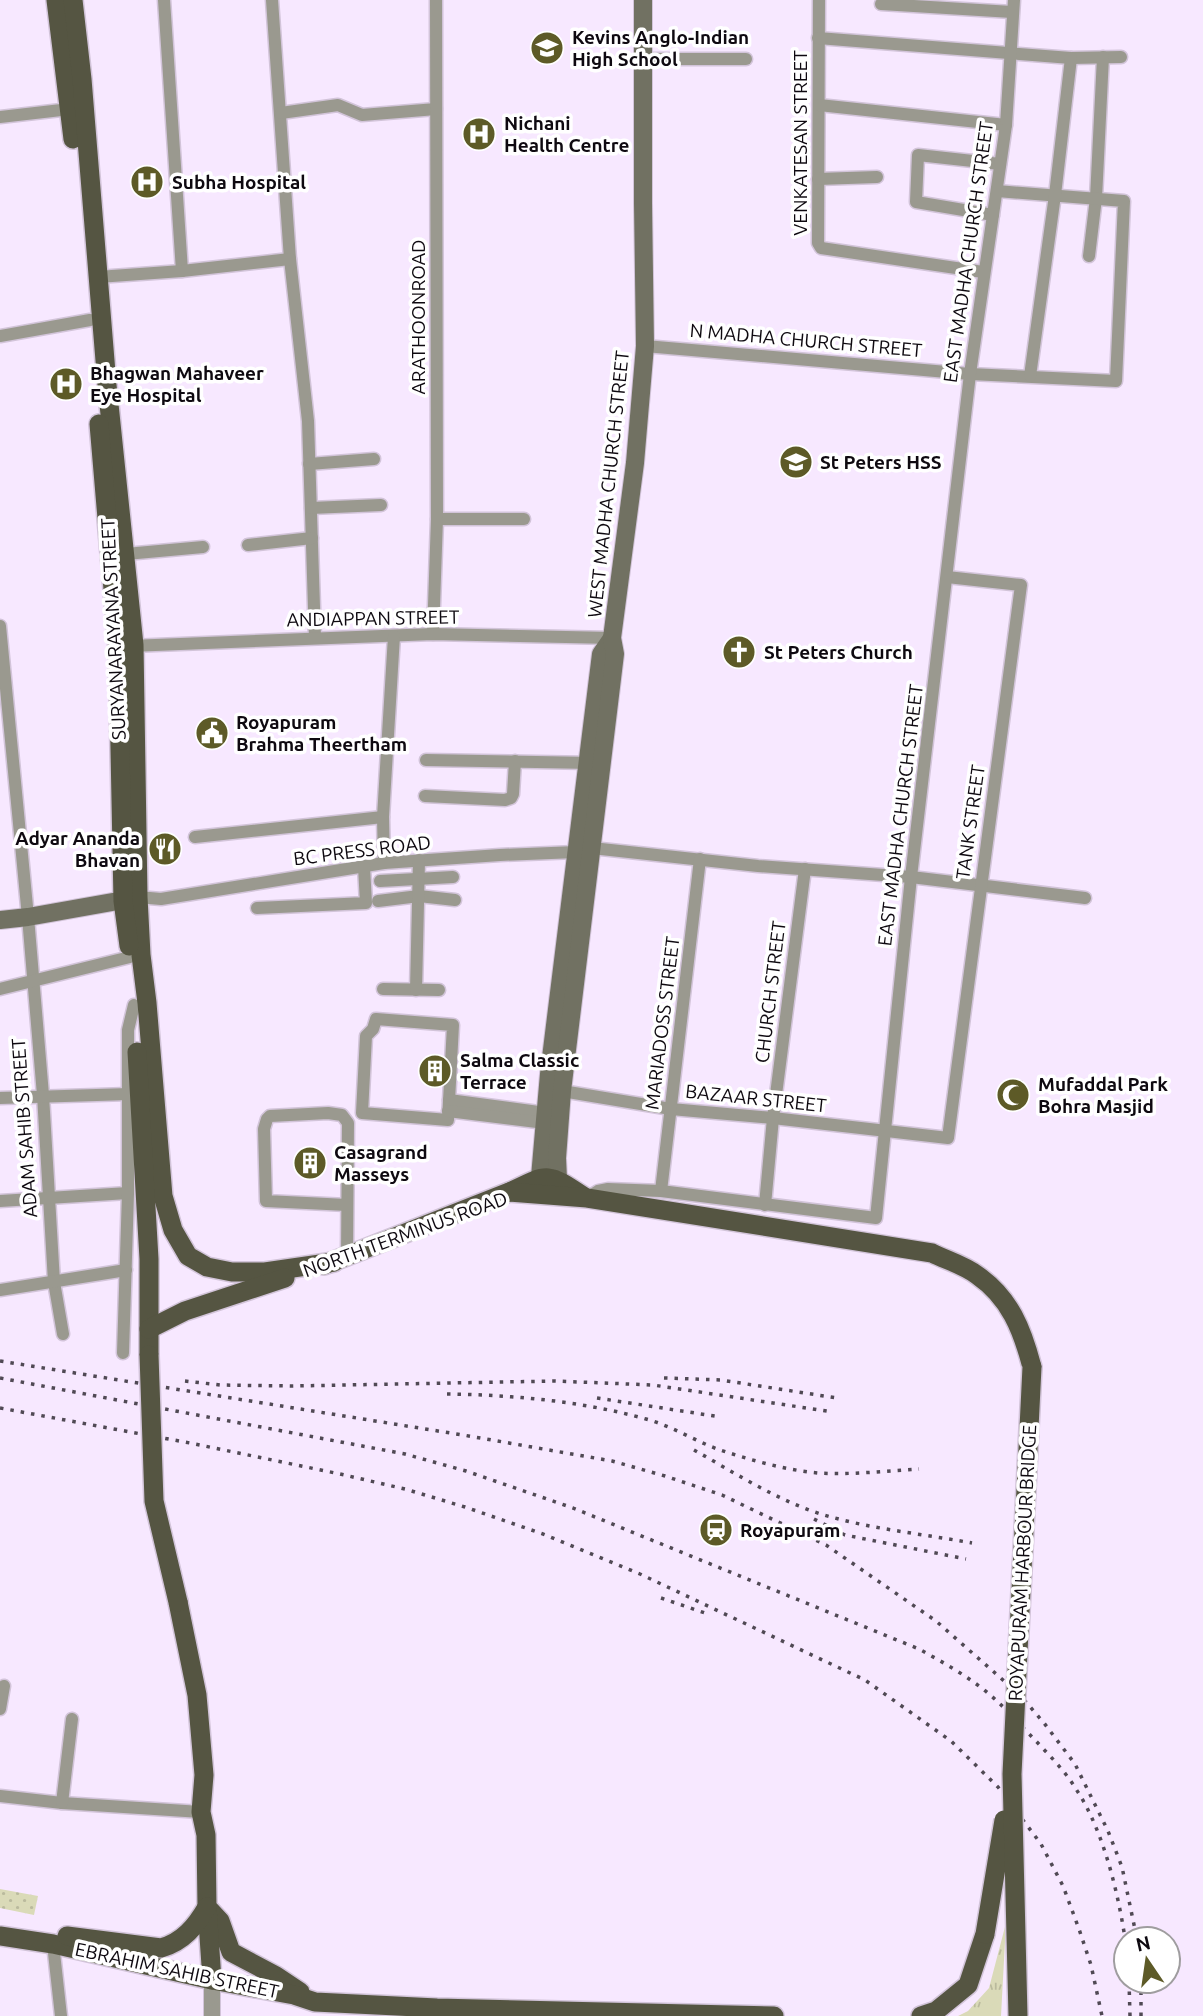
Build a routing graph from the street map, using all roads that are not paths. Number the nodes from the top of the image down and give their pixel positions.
1 (57, 0) edge
2 (73, 0) edge
3 (163, 0) edge
4 (272, 0) edge
5 (436, 0) edge
6 (643, 0) edge
7 (819, 0) edge
8 (912, 3) edge
9 (881, 4) dead end
10 (1013, 6) edge
11 (818, 38) junction
12 (1010, 53) junction
13 (1103, 57) junction
14 (1121, 57) dead end
15 (1071, 58) junction
16 (644, 59) junction
17 (746, 59) dead end
18 (819, 105) junction
19 (70, 109) junction
20 (436, 109) junction
21 (281, 113) junction
22 (0, 117) edge
23 (1006, 125) junction
24 (1000, 164) junction
25 (877, 177) dead end
26 (818, 179) junction
27 (997, 191) junction
28 (1055, 195) junction
29 (1096, 198) junction
30 (993, 215) junction
31 (1089, 256) dead end
32 (290, 259) junction
33 (183, 271) junction
34 (984, 271) junction
35 (98, 276) junction
36 (90, 320) junction
37 (0, 336) edge
38 (645, 346) junction
39 (970, 374) junction
40 (1030, 376) junction
41 (374, 459) dead end
42 (309, 464) junction
43 (381, 505) dead end
44 (311, 508) junction
45 (437, 519) junction
46 (524, 519) dead end
47 (312, 538) junction
48 (248, 545) dead end
49 (203, 547) dead end
50 (126, 554) junction
51 (947, 577) junction
52 (0, 625) edge
53 (433, 634) junction
54 (394, 636) junction
55 (315, 638) junction
56 (612, 638) junction
57 (126, 646) junction
58 (426, 760) dead end
59 (515, 761) junction
60 (595, 763) junction
61 (425, 796) dead end
62 (383, 817) junction
63 (195, 837) dead end
64 (584, 850) junction
65 (700, 859) junction
66 (419, 860) junction
67 (384, 863) junction
68 (364, 867) junction
69 (805, 869) junction
70 (453, 877) dead end
71 (911, 877) junction
72 (419, 878) junction
73 (380, 881) dead end
74 (981, 885) junction
75 (419, 896) junction
76 (1085, 898) dead end
77 (131, 899) junction
78 (455, 900) dead end
79 (378, 901) dead end
80 (257, 908) dead end
81 (28, 917) junction
82 (0, 920) edge
83 (130, 957) junction
84 (33, 981) junction
85 (0, 989) edge
86 (383, 989) dead end
87 (416, 989) junction
88 (439, 990) dead end
89 (134, 1005) junction
90 (562, 1090) junction
91 (129, 1094) junction
92 (43, 1095) junction
93 (0, 1098) edge
94 (448, 1106) junction
95 (671, 1109) junction
96 (545, 1118) junction
97 (774, 1118) junction
98 (885, 1131) junction
99 (948, 1138) joint
100 (549, 1178) junction
101 (661, 1191) junction
102 (509, 1192) junction
103 (128, 1194) junction
104 (49, 1198) junction
105 (587, 1198) junction
106 (0, 1201) edge
107 (347, 1205) junction
108 (765, 1205) junction
109 (836, 1239) joint
110 (340, 1259) junction
111 (126, 1270) junction
112 (54, 1282) junction
113 (0, 1290) edge
114 (149, 1329) junction
115 (63, 1334) dead end
116 (124, 1353) dead end
117 (4, 1686) dead end
118 (0, 1709) edge
119 (72, 1719) dead end
120 (1012, 1774) junction
121 (0, 1796) edge
122 (62, 1803) junction
123 (201, 1812) junction
124 (207, 1908) junction
125 (0, 1926) edge
126 (0, 1936) edge
127 (53, 1944) junction
128 (161, 1948) junction
129 (160, 1969) junction
130 (212, 1980) junction
131 (316, 2009) edge
132 (437, 2012) edge
133 (491, 2012) edge
134 (581, 2013) edge
135 (664, 2015) edge
136 (61, 2016) edge
137 (212, 2016) edge
138 (762, 2016) edge
139 (921, 2016) edge
140 (1018, 2016) edge

1 - 19 main road, SURYANARAYANA STREET
2 - 35 main road, SURYANARAYANA STREET
3 - 33 street
4 - 21 street
5 - 20 street, ARATHOONROAD
6 - 16 main road, WEST MADHA CHURCH STREET
7 - 11 street, VENKATESAN STREET
8 - 9 street
8 - 10 street
10 - 12 street, EAST MADHA CHURCH STREET
11 - 12 street
11 - 18 street, VENKATESAN STREET
12 - 15 street
12 - 23 street, EAST MADHA CHURCH STREET
13 - 14 street
13 - 15 street
13 - 29 street
15 - 28 street
16 - 17 street
16 - 38 main road, WEST MADHA CHURCH STREET
18 - 23 street
18 - 26 street, VENKATESAN STREET
19 - 22 street
19 - 36 main road, SURYANARAYANA STREET
20 - 21 street
20 - 45 street, ARATHOONROAD
21 - 32 street
23 - 24 street, EAST MADHA CHURCH STREET
24 - 27 street, EAST MADHA CHURCH STREET
24 - 30 street
25 - 26 street
26 - 34 street, VENKATESAN STREET
27 - 28 street, N MADHA CHURCH STREET
27 - 30 street, EAST MADHA CHURCH STREET
28 - 29 street, N MADHA CHURCH STREET
28 - 40 street
29 - 31 street
29 - 40 street, N MADHA CHURCH STREET
30 - 34 street, EAST MADHA CHURCH STREET
32 - 33 street
32 - 42 street
33 - 35 street
34 - 39 street, EAST MADHA CHURCH STREET
35 - 50 main road, SURYANARAYANA STREET
36 - 37 street
36 - 57 main road, SURYANARAYANA STREET
38 - 39 street, N MADHA CHURCH STREET
38 - 56 main road, WEST MADHA CHURCH STREET
39 - 40 street, N MADHA CHURCH STREET
39 - 51 street, EAST MADHA CHURCH STREET
41 - 42 street
42 - 44 street
43 - 44 street
44 - 47 street
45 - 46 street
45 - 53 street, ARATHOONROAD
47 - 48 street
47 - 55 street
49 - 50 street
50 - 57 main road, SURYANARAYANA STREET
51 - 71 street, EAST MADHA CHURCH STREET
51 - 74 street, TANK STREET
52 - 81 street, ADAM SAHIB STREET
53 - 54 street, ANDIAPPAN STREET
53 - 56 street, ANDIAPPAN STREET
54 - 55 street, ANDIAPPAN STREET
54 - 62 street
55 - 57 street, ANDIAPPAN STREET
56 - 60 main road, WEST MADHA CHURCH STREET
57 - 77 main road, SURYANARAYANA STREET
58 - 59 street
59 - 60 street
59 - 61 street
60 - 64 main road, WEST MADHA CHURCH STREET
62 - 63 street
62 - 67 street
64 - 65 street, BC PRESS ROAD
64 - 66 street, BC PRESS ROAD
64 - 90 main road, WEST MADHA CHURCH STREET
64 - 96 main road, WEST MADHA CHURCH STREET
65 - 69 street, BC PRESS ROAD
65 - 95 street, MARIADOSS STREET
66 - 67 street, BC PRESS ROAD
66 - 72 street
67 - 68 street, BC PRESS ROAD
68 - 77 street, BC PRESS ROAD
68 - 80 street
69 - 71 street, BC PRESS ROAD
69 - 97 street, CHURCH STREET
70 - 72 street
71 - 74 street, BC PRESS ROAD
71 - 98 street, EAST MADHA CHURCH STREET
72 - 73 street
72 - 75 street
74 - 76 street, BC PRESS ROAD
74 - 99 street, TANK STREET
75 - 78 street
75 - 79 street
75 - 87 street
77 - 81 main road
77 - 83 main road, SURYANARAYANA STREET
77 - 110 main road, SURYANARAYANA STREET
81 - 82 main road
81 - 84 street, ADAM SAHIB STREET
83 - 84 street
83 - 89 main road, SURYANARAYANA STREET
84 - 85 street
84 - 92 street, ADAM SAHIB STREET
86 - 87 street
87 - 88 street
89 - 91 street
89 - 114 main road, SURYANARAYANA STREET
90 - 95 street, BAZAAR STREET
90 - 100 main road, WEST MADHA CHURCH STREET
91 - 92 street
91 - 103 street
92 - 93 street
92 - 104 street, ADAM SAHIB STREET
94 - 94 street
94 - 96 street
95 - 97 street, BAZAAR STREET
95 - 101 street, MARIADOSS STREET
96 - 100 main road, WEST MADHA CHURCH STREET
97 - 98 street, BAZAAR STREET
97 - 108 street, CHURCH STREET
98 - 99 street, BAZAAR STREET
98 - 108 street, EAST MADHA CHURCH STREET
100 - 102 main road
100 - 105 main road
101 - 105 street
101 - 108 street
102 - 105 main road, NORTH TERMINUS ROAD
102 - 110 main road, NORTH TERMINUS ROAD
103 - 104 street
103 - 111 street
104 - 106 street
104 - 112 street, ADAM SAHIB STREET
105 - 109 main road, NORTH TERMINUS ROAD
107 - 107 street
107 - 110 street
109 - 120 main road, ROYAPURAM HARBOUR BRIDGE, bridge
110 - 114 main road, NORTH TERMINUS ROAD
111 - 112 street
111 - 116 street
112 - 113 street
112 - 115 street, ADAM SAHIB STREET
114 - 123 main road, SURYANARAYANA STREET, bridge
117 - 118 street
119 - 122 street
120 - 139 main road, bridge
120 - 140 main road, ROYAPURAM HARBOUR BRIDGE, bridge
121 - 122 street
122 - 123 street
123 - 124 main road, SURYANARAYANA STREET
124 - 128 main road, EBRAHIM SAHIB STREET
124 - 130 main road, SURYANARAYANA STREET
124 - 131 main road
125 - 128 main road, EBRAHIM SAHIB STREET
126 - 127 main road, EBRAHIM SAHIB STREET
127 - 129 main road, EBRAHIM SAHIB STREET
127 - 136 street
128 - 129 main road
129 - 130 main road, EBRAHIM SAHIB STREET
130 - 131 main road, EBRAHIM SAHIB STREET
130 - 137 street
131 - 132 main road, EBRAHIM SAHIB STREET
132 - 133 main road, EBRAHIM SAHIB STREET
133 - 134 main road, EBRAHIM SAHIB STREET
134 - 135 main road, EBRAHIM SAHIB STREET
135 - 138 main road, EBRAHIM SAHIB STREET

